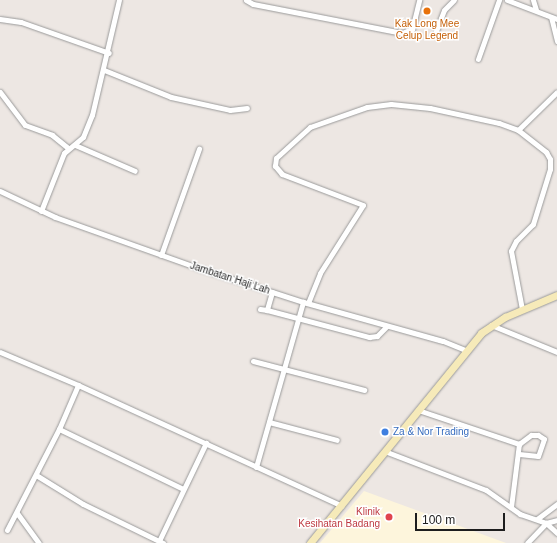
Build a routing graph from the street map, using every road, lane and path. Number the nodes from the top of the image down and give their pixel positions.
1 (119, 0) edge
2 (246, 0) edge
3 (419, 0) edge
4 (454, 0) edge
5 (500, 0) edge
6 (507, 0) edge
7 (533, 0) edge
8 (536, 10) junction
9 (551, 17) junction
10 (0, 19) edge
11 (557, 19) edge
12 (436, 31) dead end
13 (557, 42) edge
14 (109, 53) junction
15 (478, 59) dead end
16 (104, 70) junction
17 (0, 92) edge
18 (557, 92) edge
19 (247, 108) dead end
20 (518, 130) junction
21 (75, 145) junction
22 (68, 148) junction
23 (199, 149) dead end
24 (135, 171) dead end
25 (0, 191) edge
26 (41, 211) junction
27 (161, 255) junction
28 (272, 292) junction
29 (557, 295) edge
30 (306, 302) junction
31 (260, 309) dead end
32 (522, 309) junction
33 (267, 310) junction
34 (298, 319) junction
35 (387, 326) junction
36 (491, 326) junction
37 (465, 350) junction
38 (0, 352) edge
39 (557, 352) edge
40 (254, 361) dead end
41 (285, 369) junction
42 (78, 385) junction
43 (364, 390) dead end
44 (418, 410) junction
45 (269, 422) junction
46 (59, 429) junction
47 (337, 440) dead end
48 (206, 444) junction
49 (519, 444) junction
50 (387, 452) junction
51 (519, 454) junction
52 (256, 467) junction
53 (36, 475) junction
54 (183, 490) junction
55 (557, 504) edge
56 (342, 506) junction
57 (511, 507) junction
58 (17, 512) junction
59 (537, 519) junction
60 (557, 520) edge
61 (546, 523) junction
62 (7, 530) dead end
63 (557, 533) edge
64 (161, 542) edge
65 (39, 543) edge
66 (310, 543) edge
67 (527, 543) edge

1 - 14 street
2 - 3 street
4 - 12 street
5 - 15 street
6 - 8 street
7 - 8 street
8 - 9 street
9 - 11 street
9 - 13 street
10 - 14 street
14 - 16 street
16 - 19 street
16 - 21 street
17 - 22 street
18 - 20 street
20 - 30 street
20 - 32 street
21 - 22 street
21 - 24 street
22 - 26 street
23 - 27 street
25 - 26 street, Jambatan Haji Lah
26 - 27 street, Jambatan Haji Lah
27 - 28 street, Jambatan Haji Lah
28 - 30 street, Jambatan Haji Lah
28 - 33 street
29 - 32 street
30 - 34 street
30 - 35 street, Jambatan Haji Lah
31 - 33 street
32 - 36 street
33 - 34 street
34 - 35 street
34 - 41 street
35 - 37 street, Jambatan Haji Lah
36 - 37 street
36 - 39 street
37 - 44 street
38 - 42 street
40 - 41 street
41 - 43 street
41 - 45 street
42 - 46 street
42 - 48 street
44 - 49 street
44 - 50 street
45 - 47 street
45 - 52 street
46 - 53 street
46 - 54 street
48 - 52 street
48 - 54 street
49 - 51 street
49 - 51 street
50 - 56 street
50 - 57 street
51 - 57 street
52 - 56 street
53 - 58 street
53 - 64 street
54 - 64 street
55 - 59 street
56 - 66 street
57 - 59 street
58 - 62 street
58 - 65 street
59 - 61 street
60 - 61 street
61 - 63 street
61 - 67 street

